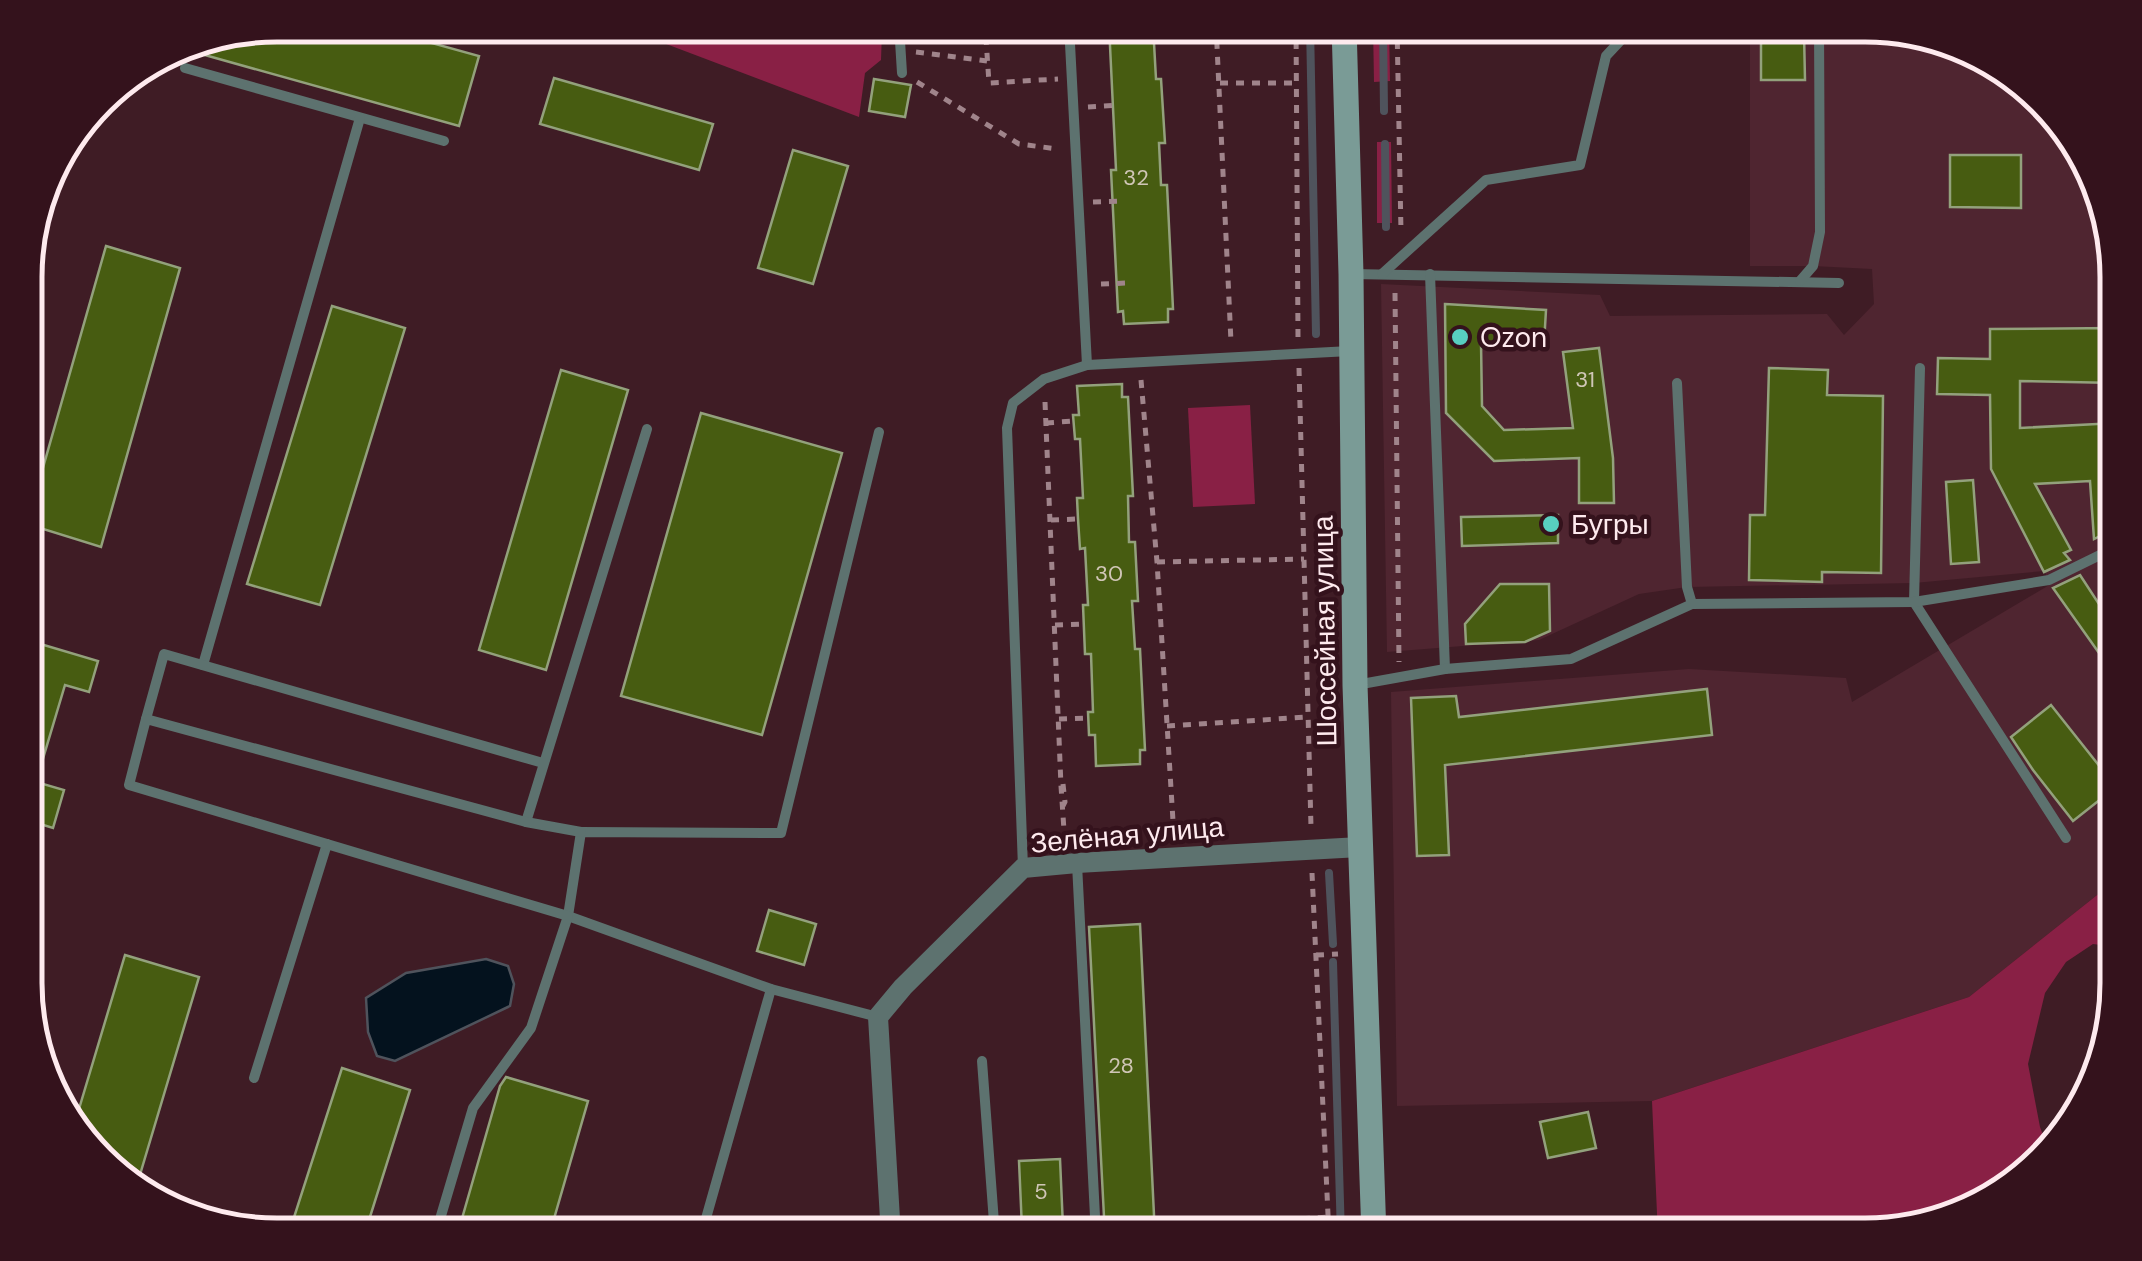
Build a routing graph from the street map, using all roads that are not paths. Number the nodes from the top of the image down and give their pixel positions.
1 (900, 42) edge
2 (1071, 42) edge
3 (1344, 42) edge
4 (1619, 42) edge
5 (1818, 42) edge
6 (185, 68) dead end
7 (902, 73) road end
8 (360, 118) junction
9 (444, 141) dead end
10 (1350, 274) junction
11 (1382, 274) junction
12 (1430, 274) junction
13 (1800, 281) junction
14 (1839, 283) dead end
15 (1351, 351) junction
16 (1087, 365) junction
17 (1920, 368) dead end
18 (1678, 384) dead end
19 (647, 429) dead end
20 (879, 432) dead end
21 (2099, 555) edge
22 (1914, 602) junction
23 (1692, 604) junction
24 (203, 665) junction
25 (1445, 669) junction
26 (1356, 685) junction
27 (146, 718) junction
28 (543, 763) junction
29 (526, 822) junction
30 (581, 832) junction
31 (2066, 838) dead end
32 (327, 844) junction
33 (1360, 847) junction
34 (1072, 863) junction
35 (1024, 868) junction
36 (568, 916) junction
37 (771, 989) junction
38 (878, 1017) junction
39 (982, 1061) dead end
40 (254, 1078) dead end
41 (440, 1218) edge
42 (707, 1218) edge
43 (889, 1218) edge
44 (995, 1218) edge
45 (1095, 1218) edge
46 (1373, 1218) edge

1 - 7 lane
2 - 16 lane
3 - 10 main road, Шоссейная улица
4 - 11 lane
5 - 13 lane
6 - 8 lane
8 - 9 lane
8 - 24 lane
10 - 11 lane
10 - 15 main road, Шоссейная улица
11 - 12 lane
12 - 13 lane
12 - 25 lane
13 - 14 lane
15 - 16 lane
15 - 26 main road, Шоссейная улица
16 - 35 lane
17 - 22 lane
18 - 23 lane
19 - 28 lane
20 - 30 lane
21 - 22 lane
22 - 23 lane
22 - 31 lane
23 - 25 lane
24 - 27 lane
24 - 28 lane
25 - 26 lane
26 - 33 main road, Шоссейная улица
27 - 29 lane
27 - 32 lane
28 - 29 lane
29 - 30 lane
30 - 36 lane
32 - 36 lane
32 - 40 lane
33 - 34 street, Зелёная улица
33 - 46 main road, Шоссейная улица
34 - 35 street, Зелёная улица
34 - 45 lane
35 - 38 street, Зелёная улица
36 - 37 lane
36 - 41 lane
37 - 38 lane
37 - 42 lane
38 - 43 street
39 - 44 lane

